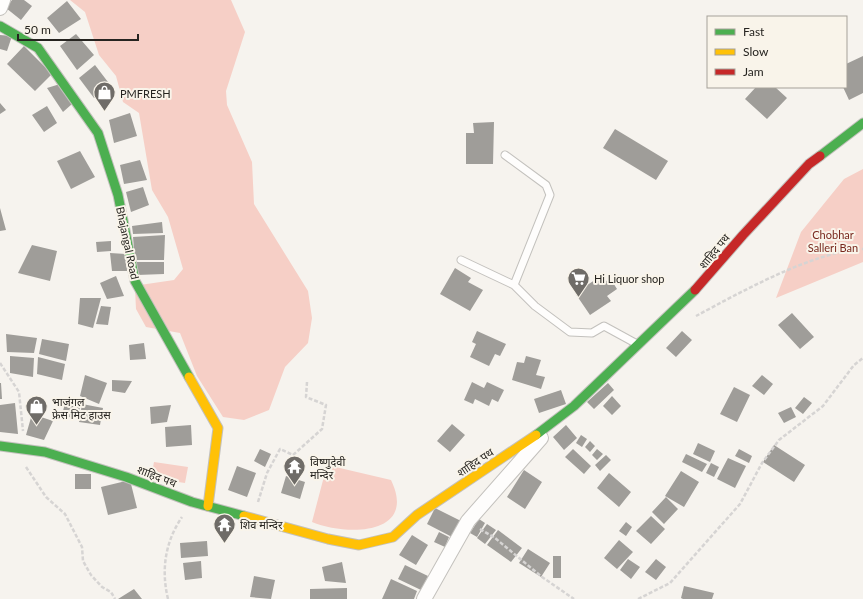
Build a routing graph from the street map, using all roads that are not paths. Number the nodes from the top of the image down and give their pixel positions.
1 (2, 0) edge
2 (0, 8) edge
3 (0, 26) edge
4 (863, 123) edge
5 (505, 155) dead end
6 (461, 260) dead end
7 (514, 285) junction
8 (640, 345) junction
9 (554, 423) junction
10 (0, 446) edge
11 (208, 506) junction
12 (424, 599) edge

1 - 2 street
3 - 11 street, Bhajangal Road
4 - 8 street, शाहिद पथ
5 - 7 lane
6 - 7 lane
7 - 8 lane
8 - 9 street, शाहिद पथ
9 - 11 street, शाहिद पथ
9 - 12 street
10 - 11 street, शाहिद पथ

